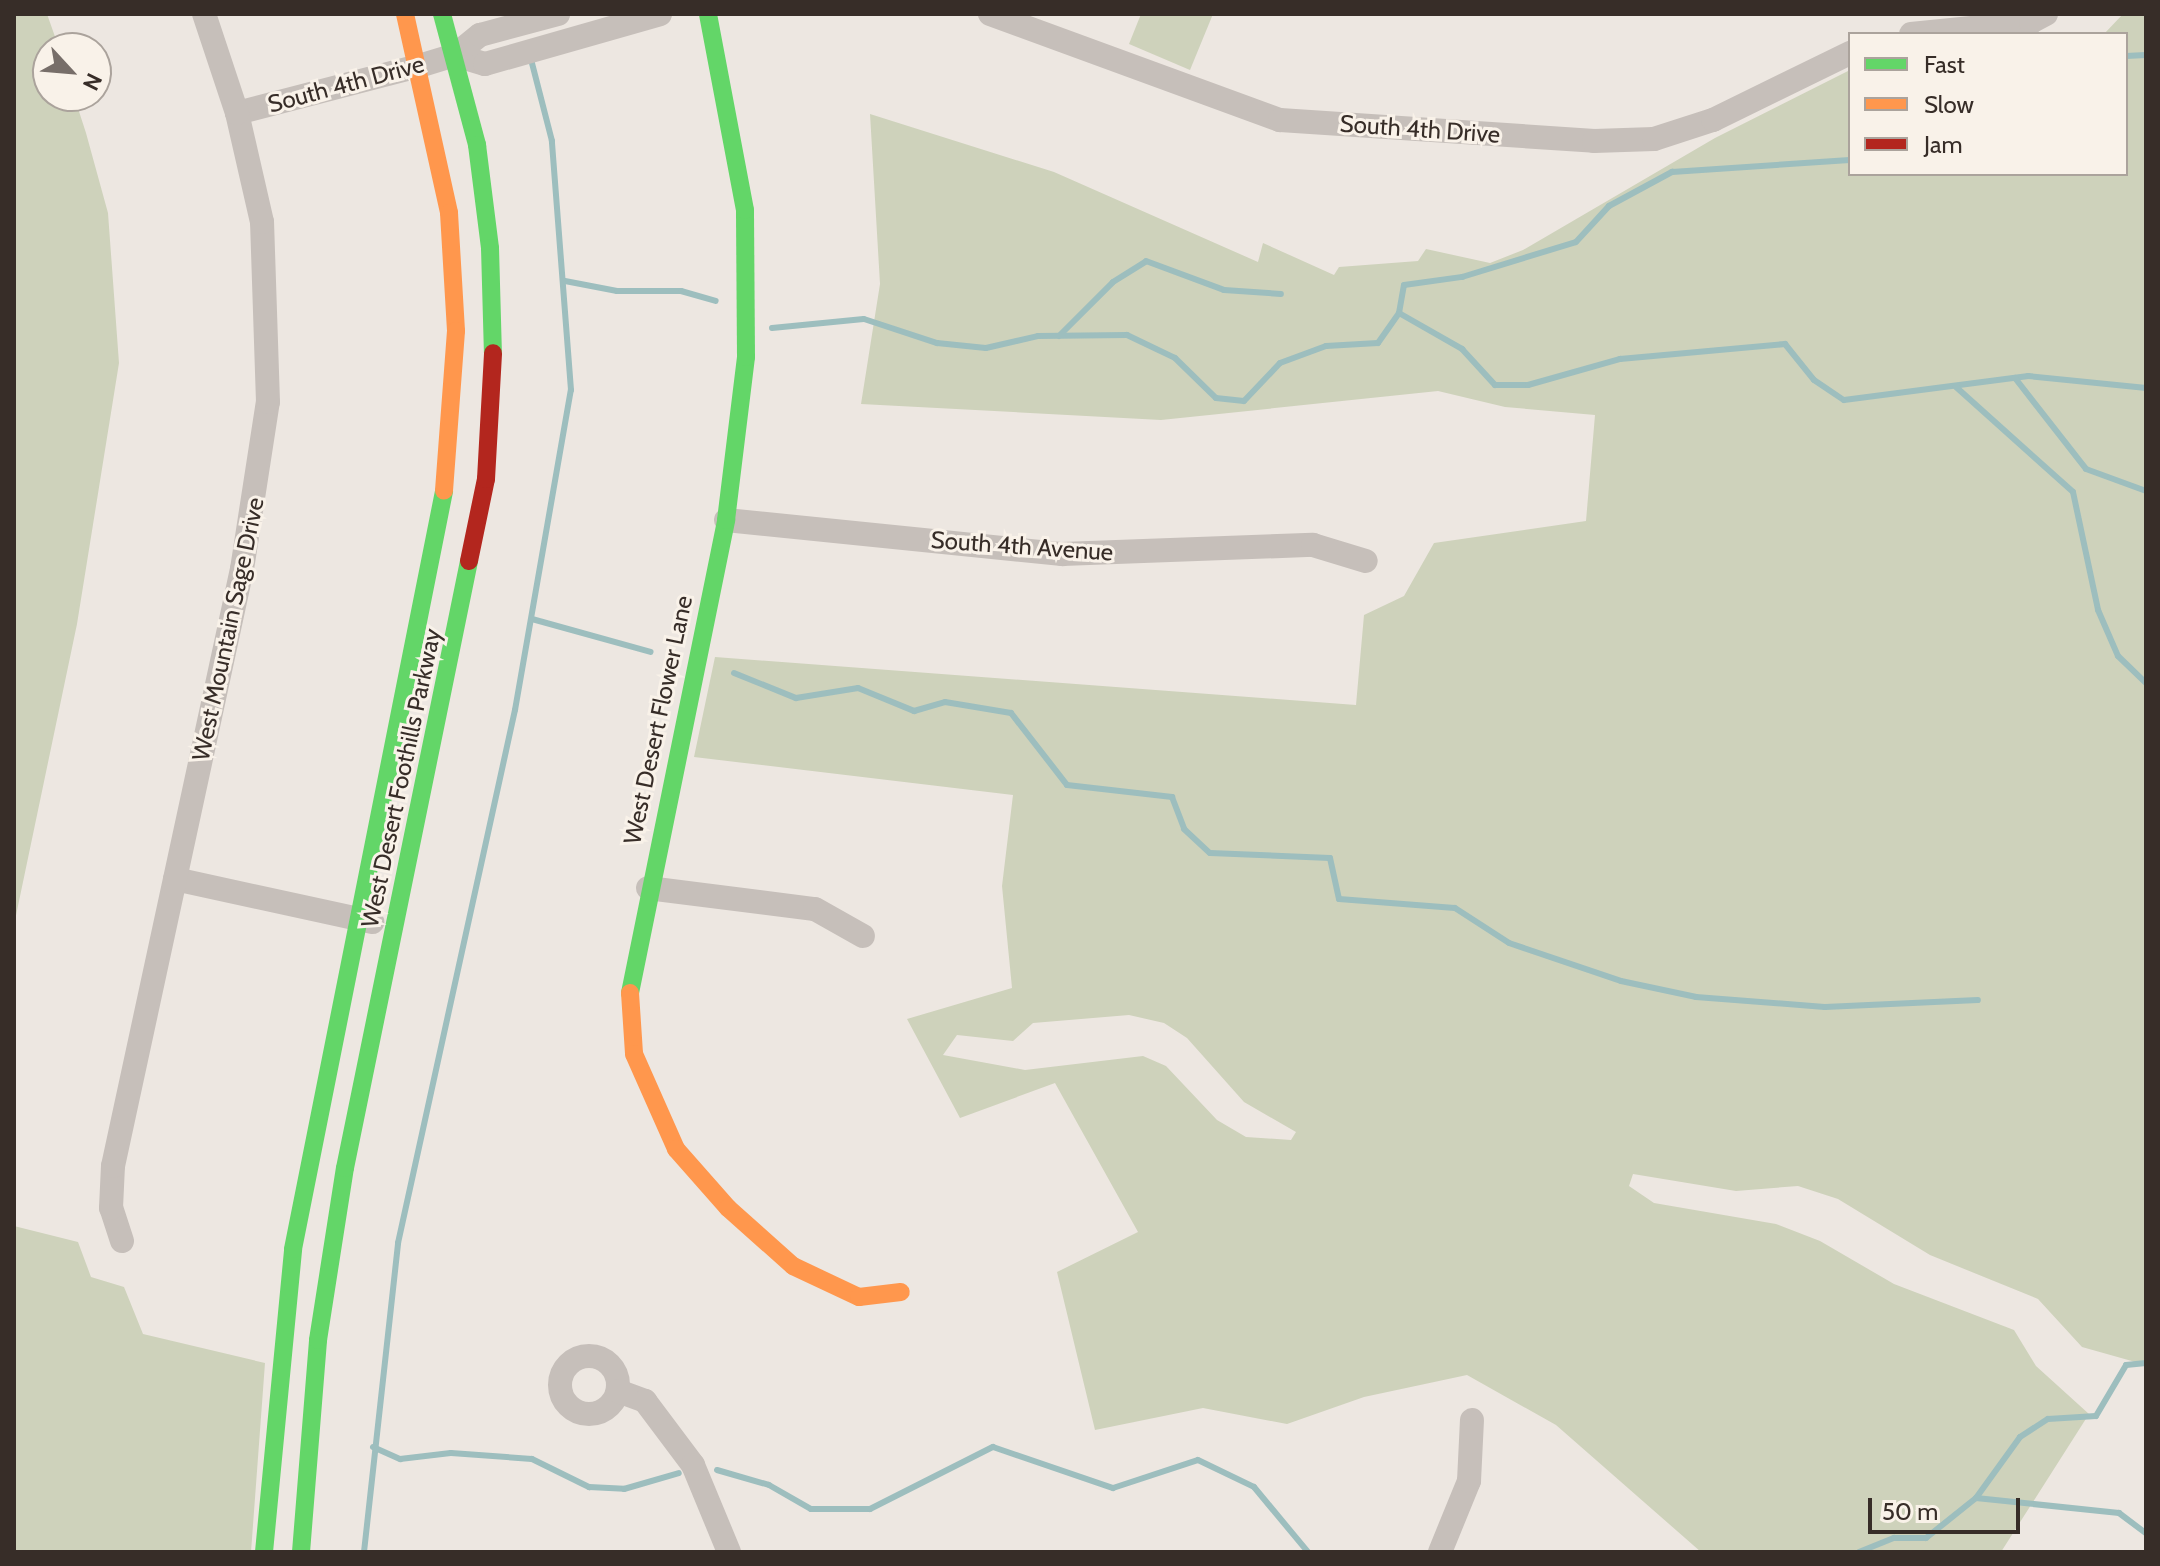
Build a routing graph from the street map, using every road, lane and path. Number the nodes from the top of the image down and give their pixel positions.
1 (204, 14) edge
2 (405, 14) edge
3 (442, 14) edge
4 (660, 14) edge
5 (708, 14) edge
6 (990, 14) edge
7 (2046, 14) edge
8 (547, 17) edge
9 (632, 18) edge
10 (1931, 32) edge
11 (1848, 54) edge
12 (455, 55) junction
13 (419, 66) junction
14 (237, 113) junction
15 (726, 520) junction
16 (1366, 561) dead end
17 (175, 879) junction
18 (648, 888) junction
19 (356, 919) junction
20 (394, 927) junction
21 (863, 936) dead end
22 (122, 1241) dead end
23 (901, 1292) dead end
24 (618, 1391) dead end
25 (1472, 1420) dead end
26 (264, 1552) edge
27 (301, 1552) edge
28 (729, 1552) edge
29 (1440, 1552) edge

1 - 14 street, West Mountain Sage Drive
2 - 13 street, West Desert Foothills Parkway
3 - 12 street, West Desert Foothills Parkway
4 - 9 street, South 4th Drive
5 - 15 street, West Desert Flower Lane
6 - 11 street, South 4th Drive
7 - 10 street
8 - 12 street, South 4th Drive
9 - 12 street, South 4th Drive
12 - 13 street, South 4th Drive
12 - 20 street, West Desert Foothills Parkway
13 - 14 street, South 4th Drive
13 - 19 street, West Desert Foothills Parkway
14 - 17 street, West Mountain Sage Drive
15 - 16 street, South 4th Avenue
15 - 18 street, West Desert Flower Lane
17 - 19 street
17 - 22 street, West Mountain Sage Drive
18 - 21 street
18 - 23 street, West Desert Flower Lane
19 - 20 street
19 - 26 street, West Desert Foothills Parkway
20 - 27 street, West Desert Foothills Parkway
24 - 28 street
25 - 29 street

